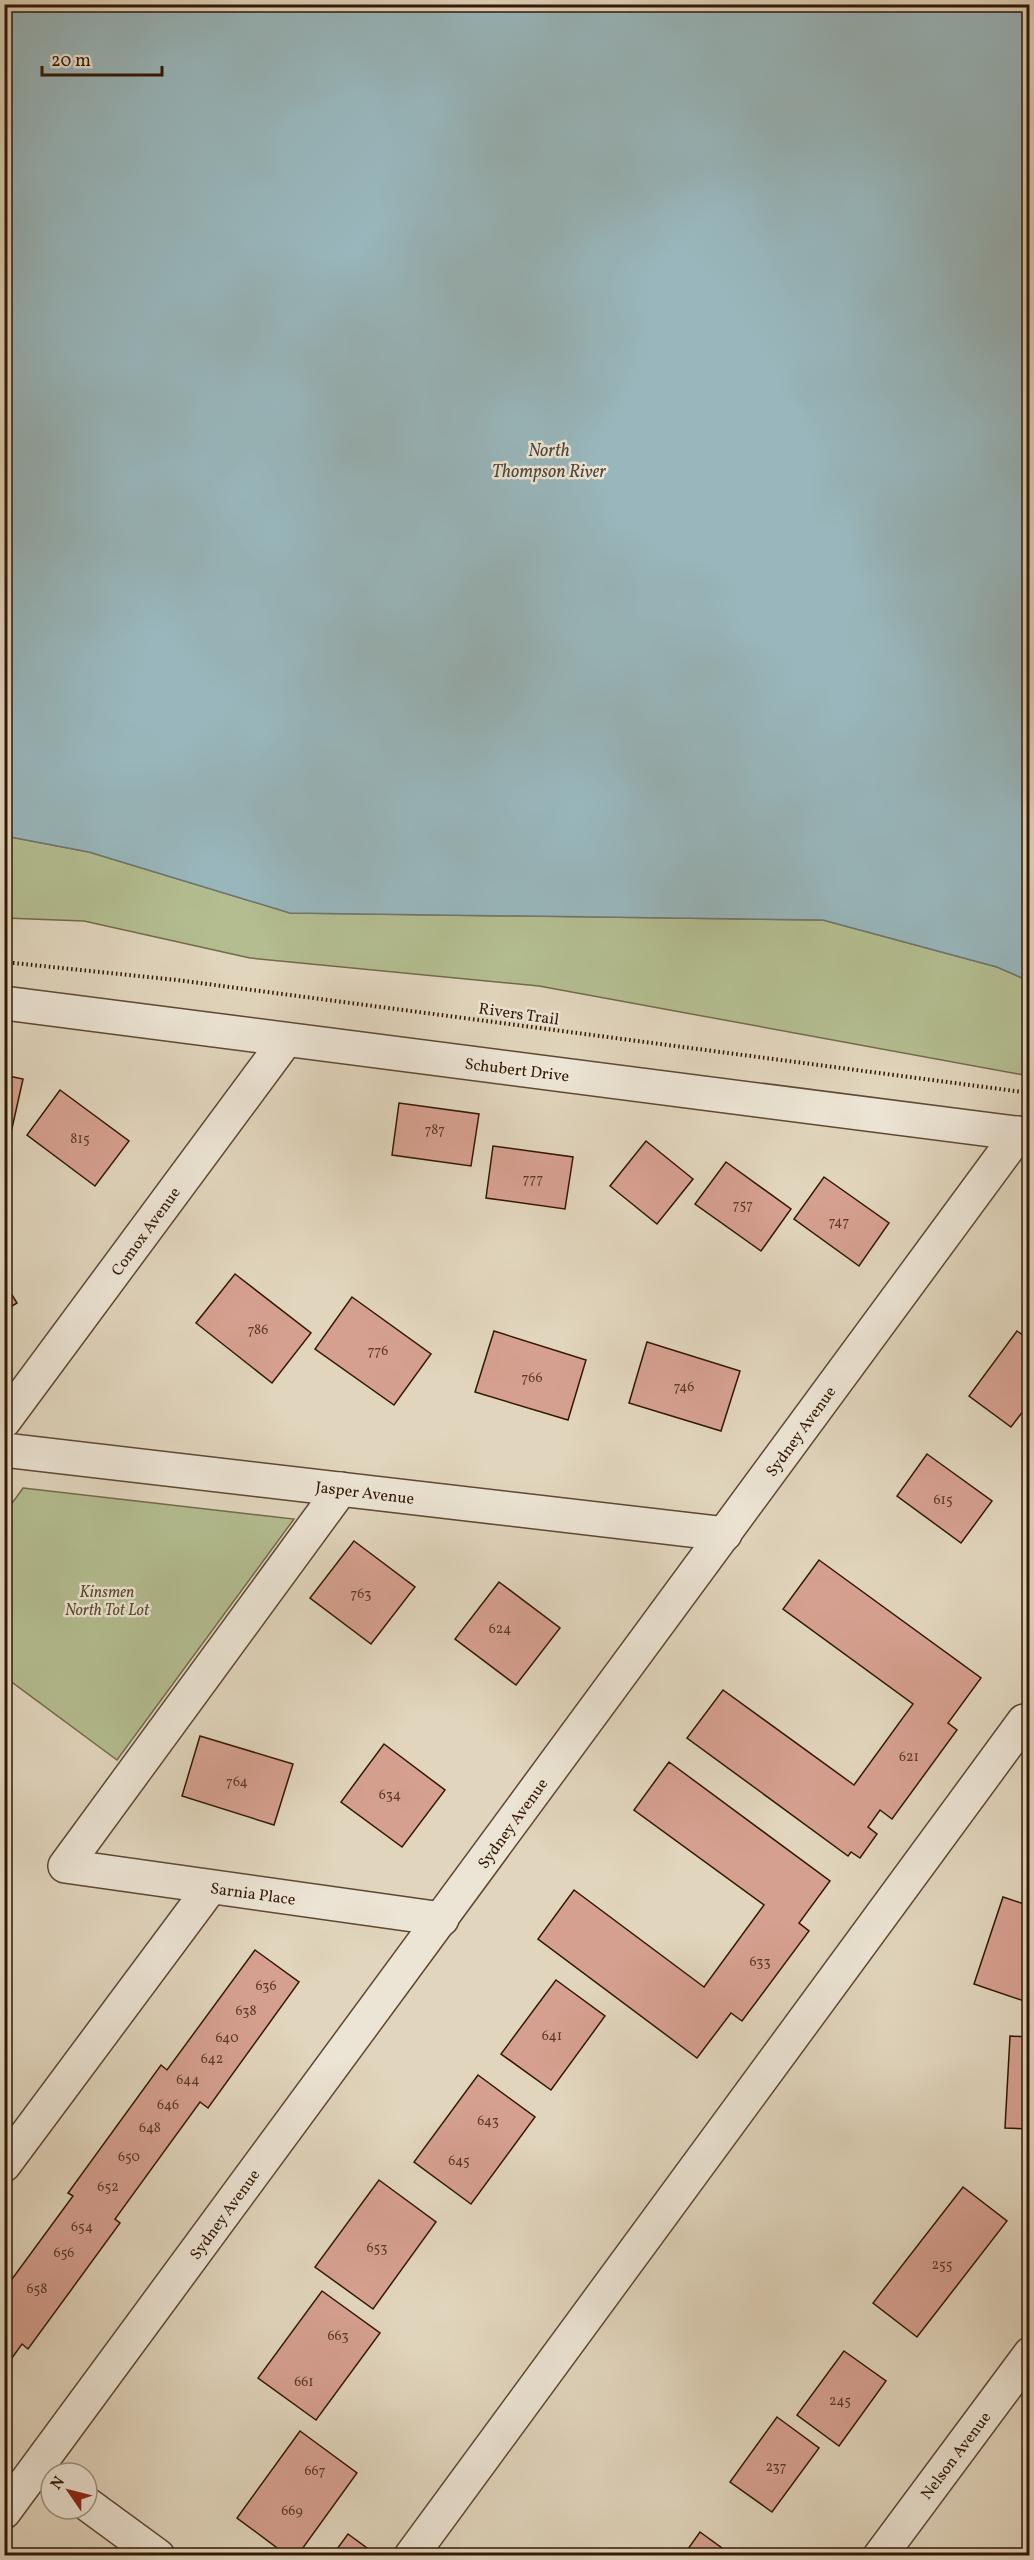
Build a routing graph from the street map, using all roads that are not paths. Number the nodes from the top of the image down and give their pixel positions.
1 (4, 1004) edge
2 (286, 1040) junction
3 (1024, 1134) edge
4 (4, 1421) edge
5 (4, 1450) edge
6 (341, 1490) junction
7 (725, 1534) junction
8 (1024, 1721) dead end
9 (210, 1888) junction
10 (442, 1919) junction
11 (4, 2165) edge
12 (1029, 2354) edge
13 (53, 2461) edge
14 (39, 2478) edge
15 (4, 2512) edge
16 (99, 2513) edge
17 (158, 2556) edge
18 (411, 2556) edge
19 (880, 2556) edge

1 - 2 street, Schubert Drive
2 - 3 street, Schubert Drive
2 - 4 street, Comox Avenue
3 - 7 street, Sydney Avenue
5 - 6 street, Jasper Avenue
6 - 7 street, Jasper Avenue
6 - 9 street, Sarnia Place
7 - 10 street, Sydney Avenue
8 - 18 street
9 - 10 street, Sarnia Place
9 - 11 street
10 - 13 street, Sydney Avenue
12 - 19 street, Nelson Avenue
14 - 15 street, Sydney Avenue
16 - 17 street

